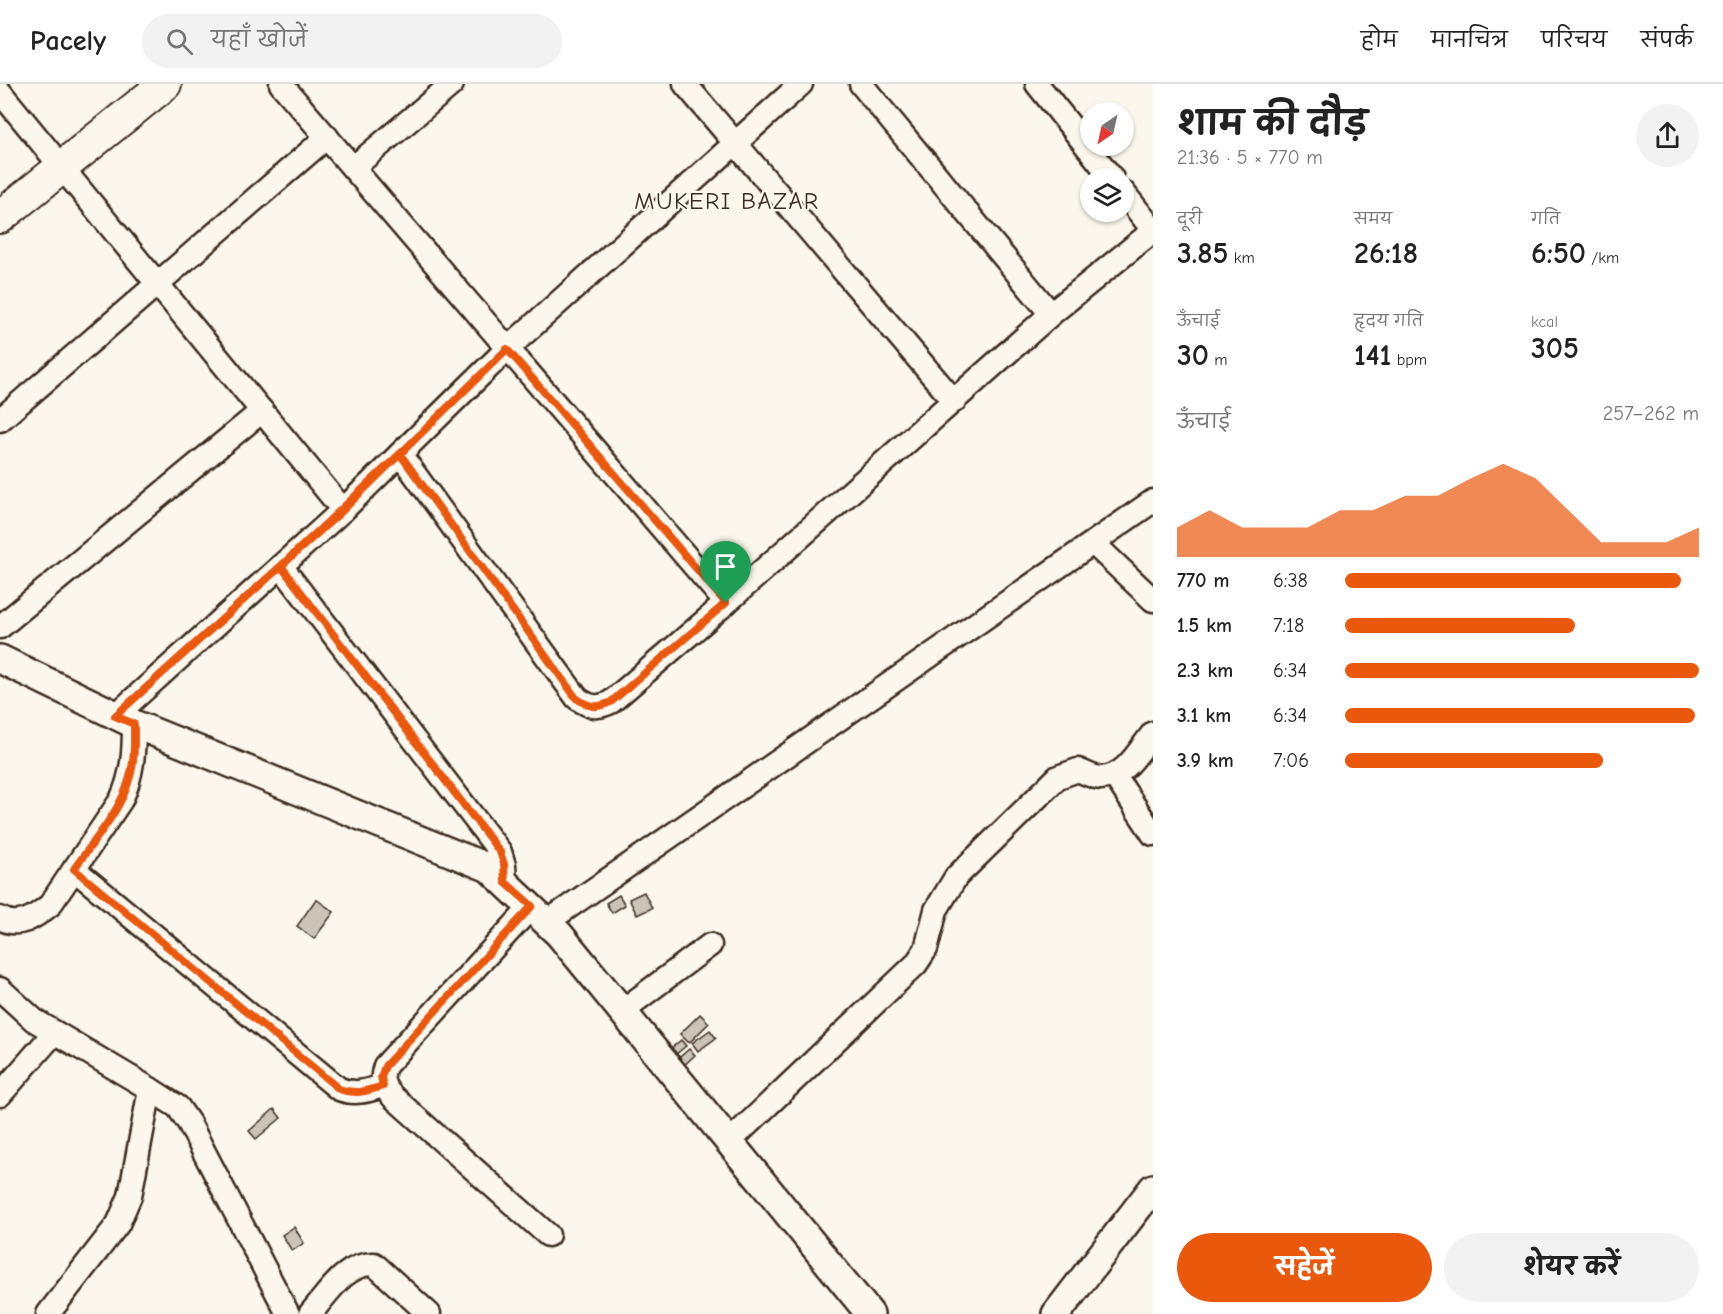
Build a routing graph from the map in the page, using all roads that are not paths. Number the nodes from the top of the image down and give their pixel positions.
1 (165, 84) edge
2 (452, 84) edge
3 (685, 84) edge
4 (801, 84) edge
5 (861, 84) edge
6 (1037, 84) edge
7 (293, 88) edge
8 (0, 92) edge
9 (327, 137) junction
10 (735, 144) junction
11 (62, 167) junction
12 (353, 168) junction
13 (1104, 168) edge
14 (1134, 206) edge
15 (0, 217) edge
16 (1153, 230) edge
17 (158, 284) junction
18 (1051, 314) junction
19 (507, 349) junction
20 (954, 401) junction
21 (262, 411) junction
22 (0, 420) edge
23 (400, 454) junction
24 (1153, 501) edge
25 (343, 510) junction
26 (1093, 543) junction
27 (281, 566) junction
28 (1153, 600) edge
29 (726, 603) junction
30 (0, 627) edge
31 (0, 659) edge
32 (125, 720) junction
33 (1153, 733) edge
34 (1114, 776) junction
35 (1153, 834) edge
36 (74, 869) junction
37 (505, 882) junction
38 (539, 914) junction
39 (0, 918) edge
40 (711, 945) dead end
41 (0, 989) edge
42 (622, 1011) junction
43 (54, 1033) junction
44 (383, 1086) junction
45 (150, 1089) junction
46 (0, 1095) edge
47 (729, 1142) junction
48 (1153, 1188) edge
49 (548, 1234) dead end
50 (48, 1314) edge
51 (288, 1314) edge
52 (310, 1314) edge
53 (429, 1314) edge
54 (870, 1314) edge
55 (1056, 1314) edge

1 - 11 main road
2 - 12 street
3 - 10 street
4 - 10 street
5 - 18 street
6 - 13 street
7 - 9 street
8 - 11 street
9 - 12 street
9 - 17 street
10 - 19 street
10 - 20 street
11 - 15 main road
11 - 17 street
12 - 19 street
14 - 16 street
16 - 18 street
17 - 21 street
17 - 22 street
18 - 20 street
19 - 23 street
19 - 29 street
20 - 29 street
21 - 25 street
21 - 30 street
23 - 25 street
23 - 29 street
24 - 26 street
25 - 27 street
26 - 28 street
26 - 38 street
27 - 32 street
27 - 37 street
31 - 32 street
32 - 36 street
32 - 37 street
33 - 34 street
34 - 35 street
34 - 47 street
36 - 39 street
36 - 44 street
37 - 38 street
38 - 42 street
38 - 44 street
40 - 42 street
41 - 43 street
42 - 47 street
43 - 45 street
43 - 46 street
44 - 49 street
45 - 50 street
45 - 51 street
47 - 54 street
48 - 55 street
52 - 53 street

